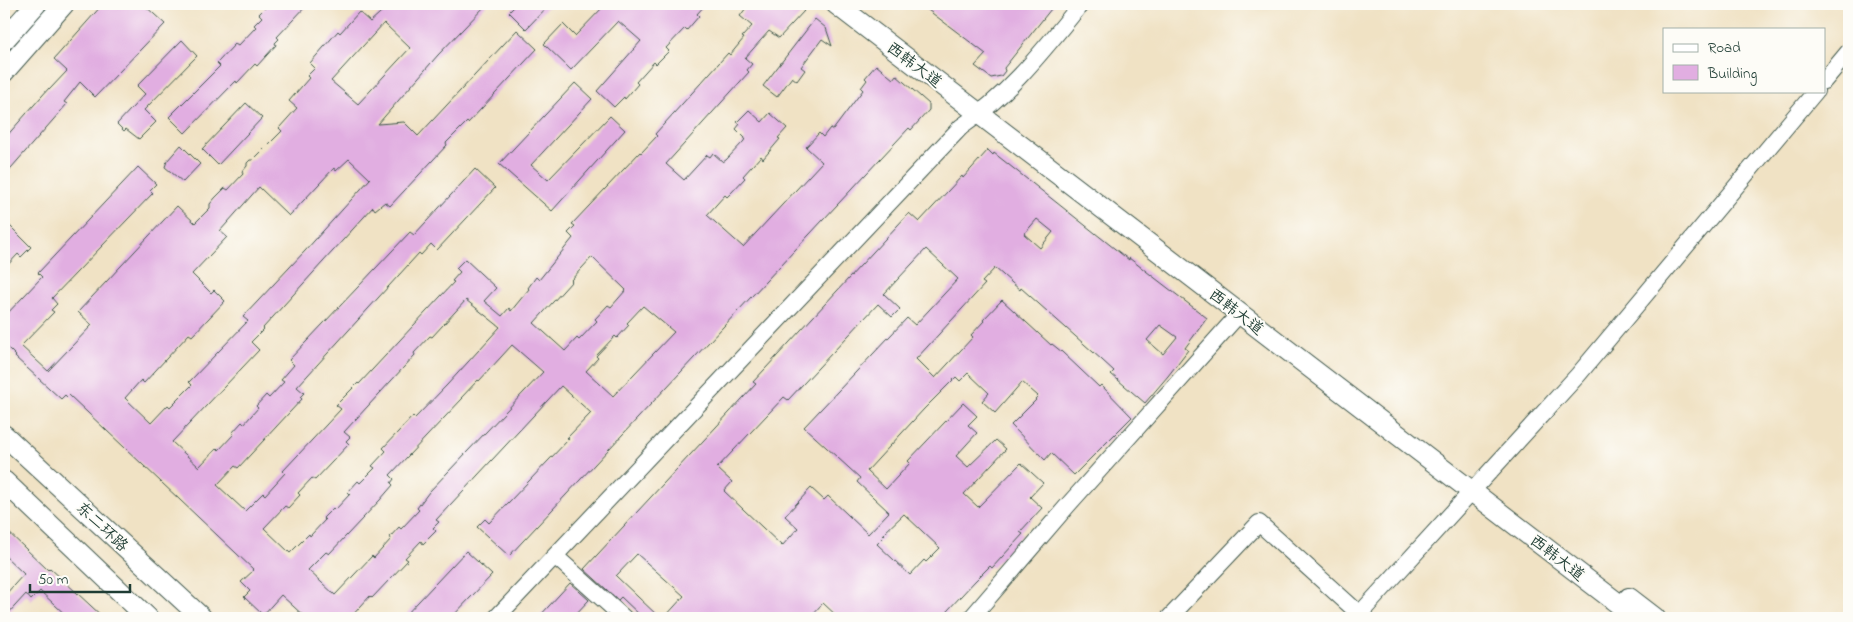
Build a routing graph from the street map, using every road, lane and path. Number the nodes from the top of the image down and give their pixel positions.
1 (36, 4) edge
2 (64, 4) edge
3 (836, 4) edge
4 (854, 4) edge
5 (1081, 4) edge
6 (4, 40) edge
7 (1849, 51) edge
8 (4, 72) edge
9 (1826, 79) edge
10 (1815, 92) edge
11 (984, 110) junction
12 (1240, 313) junction
13 (4, 435) edge
14 (4, 482) edge
15 (1476, 488) junction
16 (555, 556) junction
17 (1360, 617) edge
18 (148, 618) edge
19 (202, 618) edge
20 (496, 618) edge
21 (624, 618) edge
22 (971, 618) edge
23 (1169, 618) edge
24 (1637, 618) edge
25 (1655, 618) edge

1 - 6 main road
2 - 8 main road
3 - 11 main road, 西韩大道
4 - 11 main road, 西韩大道
5 - 11 street
7 - 9 street
10 - 15 street
11 - 12 main road, 西韩大道
11 - 15 main road, 西韩大道
11 - 16 street
12 - 15 main road, 西韩大道
12 - 22 street
13 - 19 main road, 东二环路
14 - 18 main road
15 - 17 street
15 - 24 main road, 西韩大道
15 - 25 main road, 西韩大道
16 - 20 street
16 - 21 street
17 - 23 street

